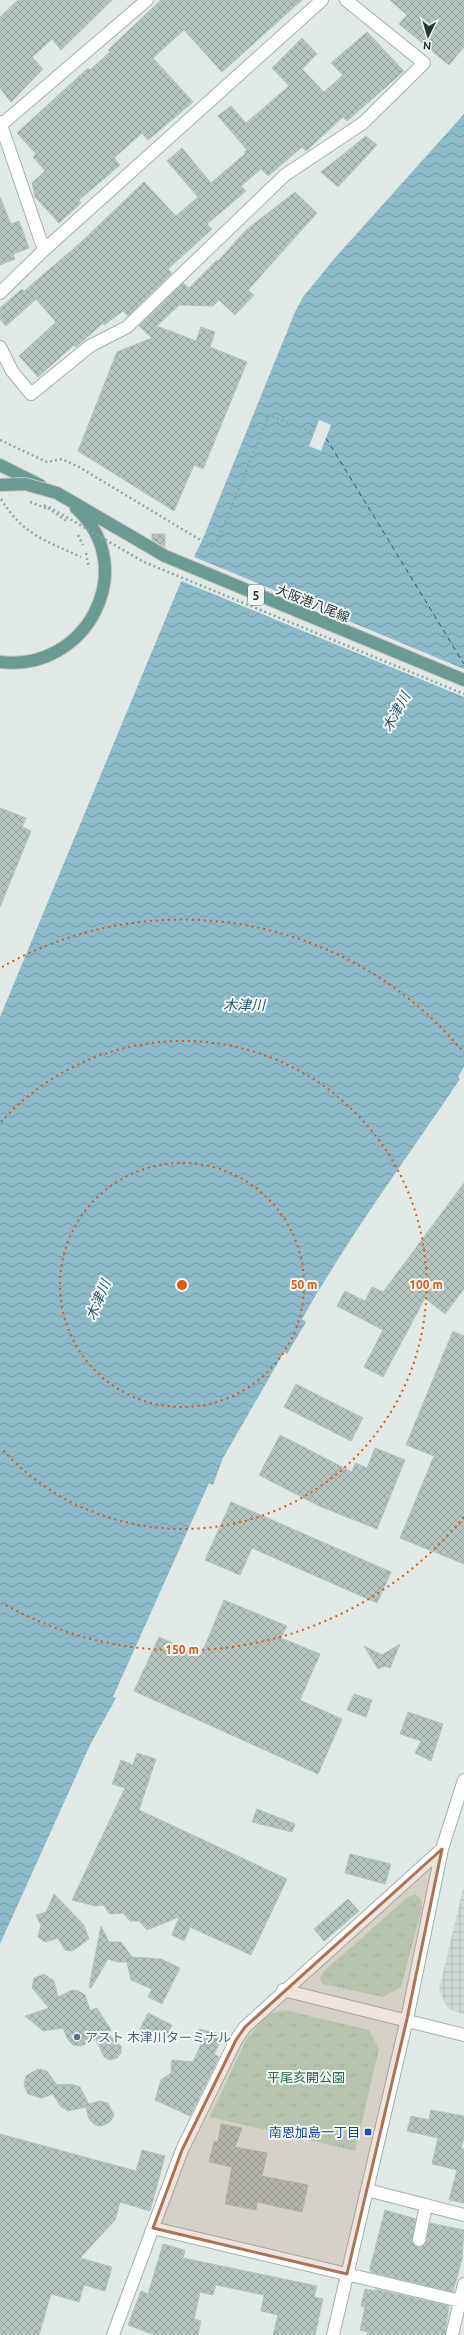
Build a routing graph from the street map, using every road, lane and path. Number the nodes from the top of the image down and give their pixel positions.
1 (147, 0) edge
2 (322, 0) edge
3 (346, 0) edge
4 (1, 123) edge
5 (44, 250) junction
6 (0, 293) edge
7 (0, 347) edge
8 (314, 433) dead end
9 (0, 440) edge
10 (0, 465) edge
11 (0, 485) edge
12 (0, 496) edge
13 (0, 500) edge
14 (4, 500) dead end
15 (52, 510) dead end
16 (81, 557) dead end
17 (89, 569) dead end
18 (89, 574) dead end
19 (0, 663) edge
20 (464, 680) edge
21 (464, 694) edge
22 (464, 1780) edge
23 (442, 1849) junction
24 (283, 1990) junction
25 (407, 2019) junction
26 (464, 2035) edge
27 (366, 2190) junction
28 (426, 2205) junction
29 (464, 2215) edge
30 (153, 2228) junction
31 (419, 2240) dead end
32 (347, 2274) junction
33 (464, 2284) edge
34 (462, 2302) edge
35 (113, 2335) edge
36 (333, 2335) edge
37 (452, 2335) edge

1 - 4 street
2 - 5 street
3 - 7 street
4 - 5 street
5 - 6 street
8 - 9 path
10 - 19 main road, 大阪港八尾線 / 5, bridge
11 - 19 main road, 大阪港八尾線 / 5, bridge
11 - 20 main road, 大阪港八尾線 / 5, bridge
12 - 16 path
13 - 14 path
15 - 21 path, bridge
17 - 18 path
22 - 23 street
23 - 24 street
23 - 25 street
24 - 25 street
24 - 30 street
25 - 26 street
25 - 27 street
27 - 28 street
27 - 32 street
28 - 29 street
28 - 31 street
30 - 32 street
30 - 35 street
32 - 34 street
32 - 36 street
33 - 34 street
34 - 37 street

